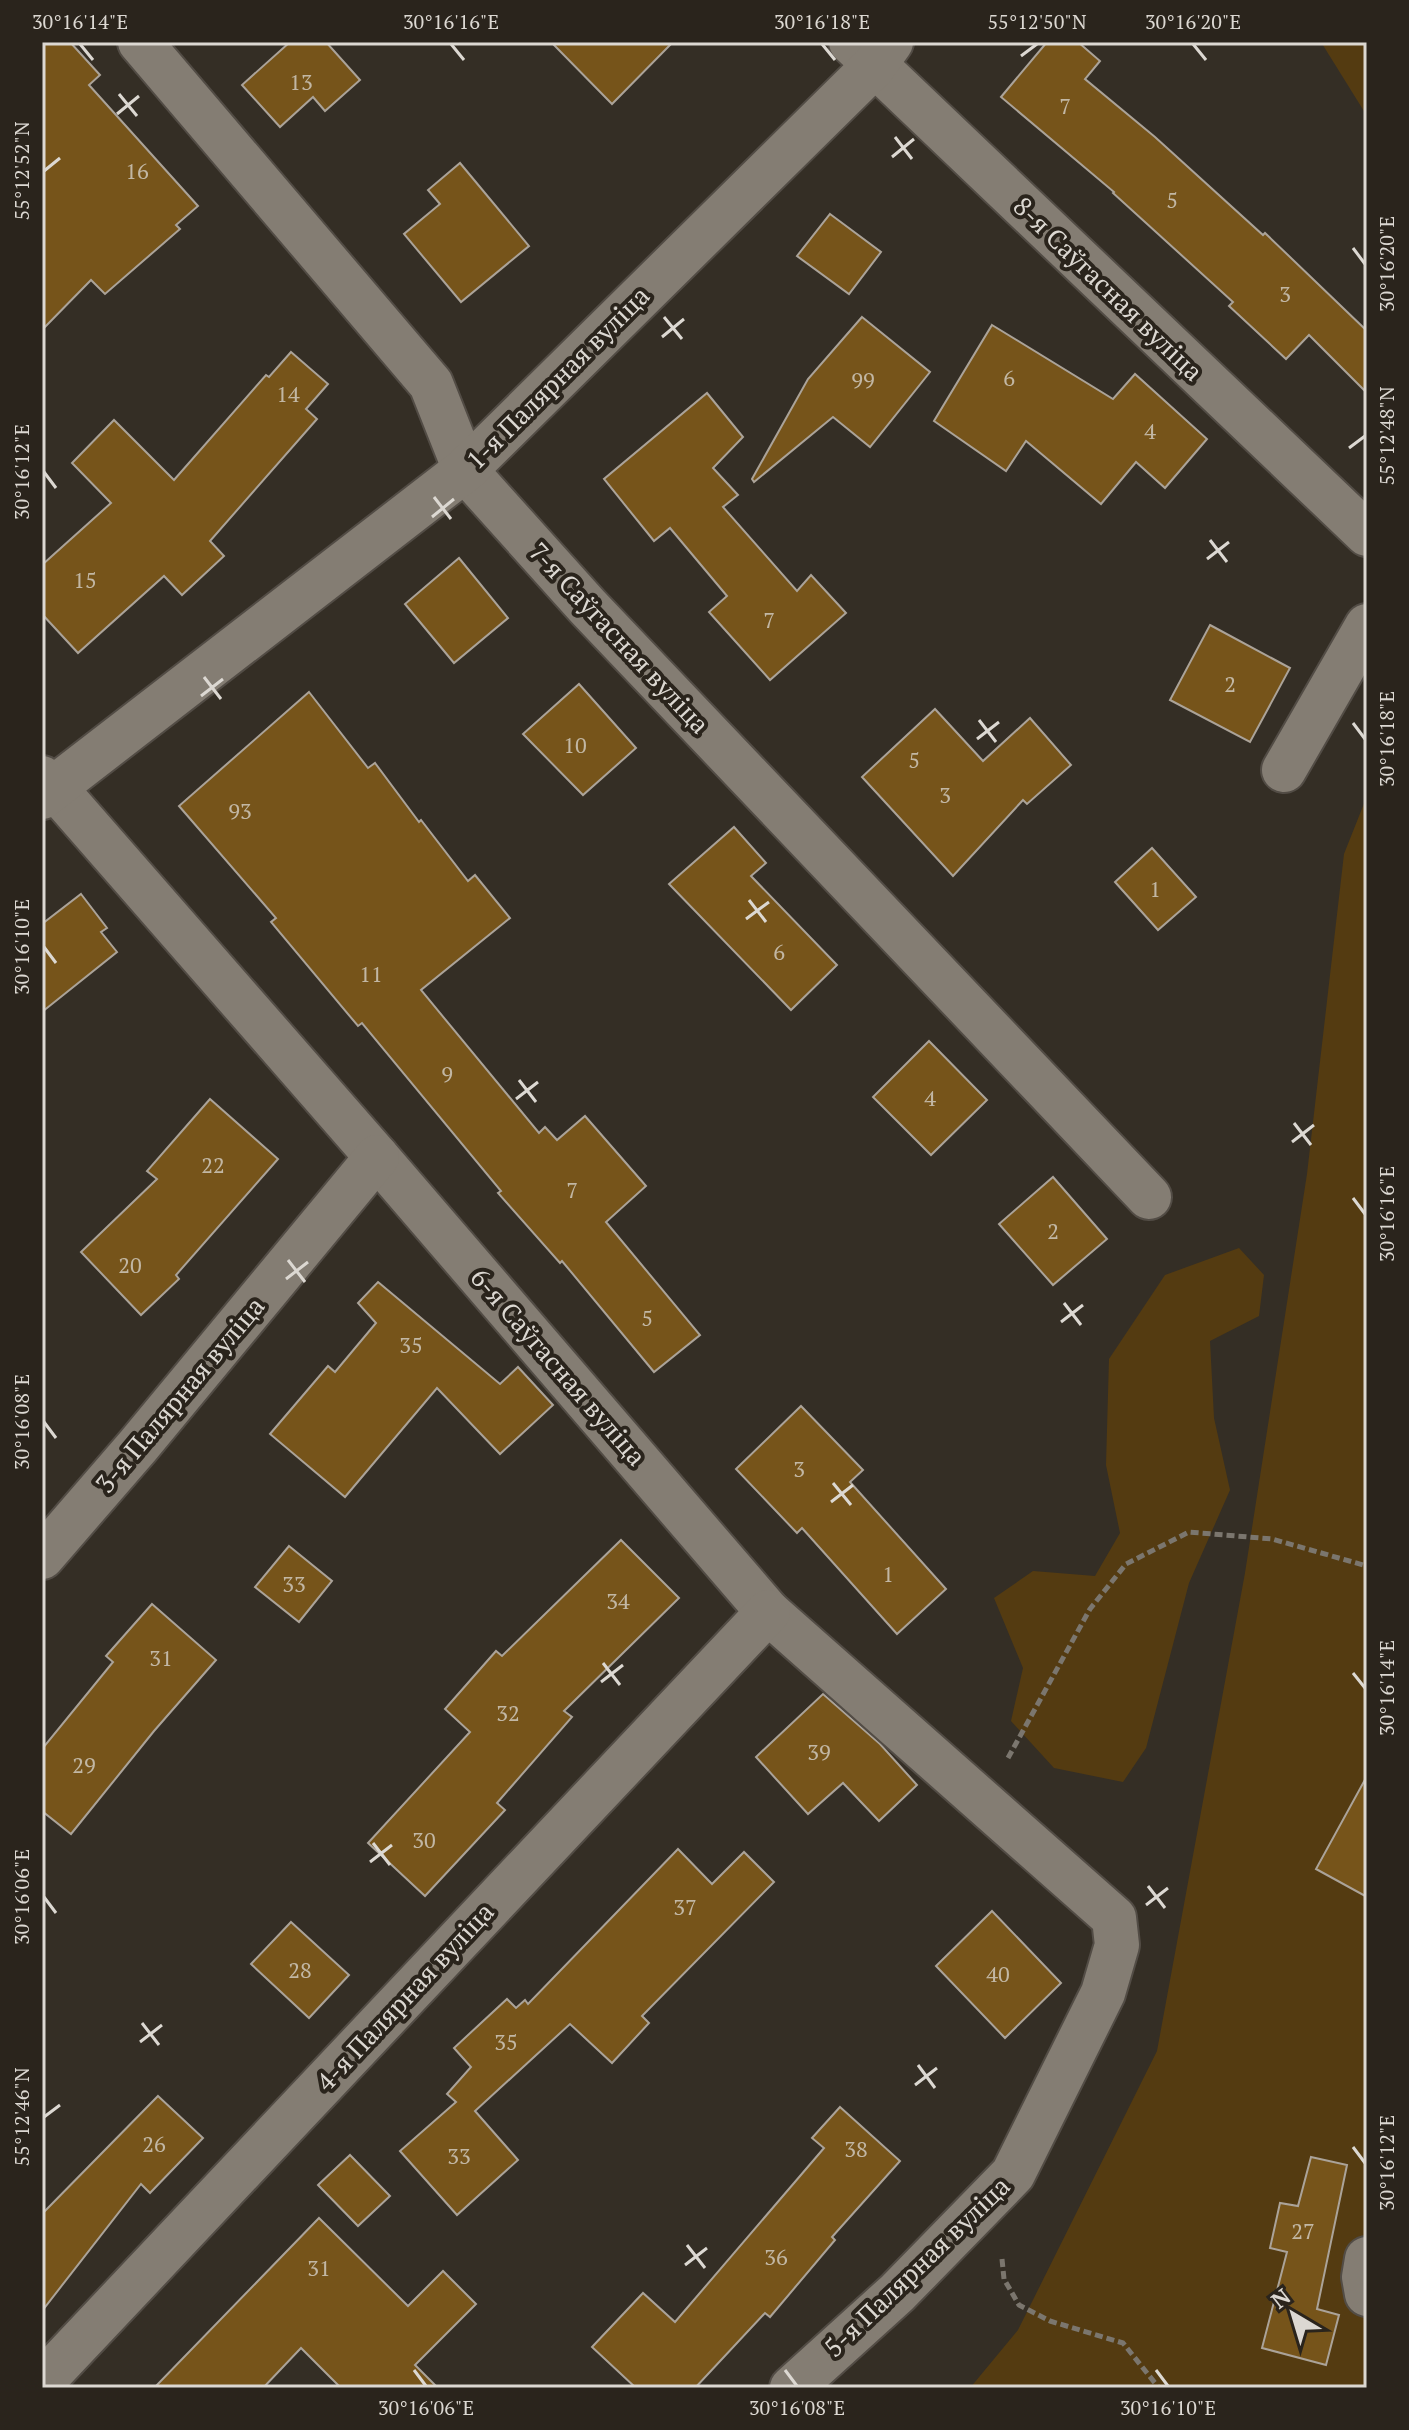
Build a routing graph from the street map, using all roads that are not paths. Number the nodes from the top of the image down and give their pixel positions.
1 (140, 42) edge
2 (872, 50) edge
3 (465, 470) junction
4 (1367, 534) edge
5 (1367, 626) edge
6 (1284, 770) dead end
7 (46, 787) edge
8 (377, 1157) junction
9 (1149, 1197) dead end
10 (42, 1557) edge
11 (768, 1612) junction
12 (1114, 1918) joint
13 (1367, 2259) edge
14 (1367, 2294) edge
15 (42, 2382) edge
16 (792, 2388) edge

1 - 3 street, 7-я Саўгасная вуліца
2 - 3 street, 1-я Палярная вуліца
2 - 4 street, 8-я Саўгасная вуліца
3 - 7 street, 1-я Палярная вуліца
3 - 9 street, 7-я Саўгасная вуліца
5 - 6 street
7 - 8 street, 6-я Саўгасная вуліца
8 - 10 street, 3-я Палярная вуліца
8 - 11 street, 6-я Саўгасная вуліца
11 - 12 street, 6-я Саўгасная вуліца
11 - 15 street, 4-я Палярная вуліца
12 - 16 street, 5-я Палярная вуліца
13 - 14 street

